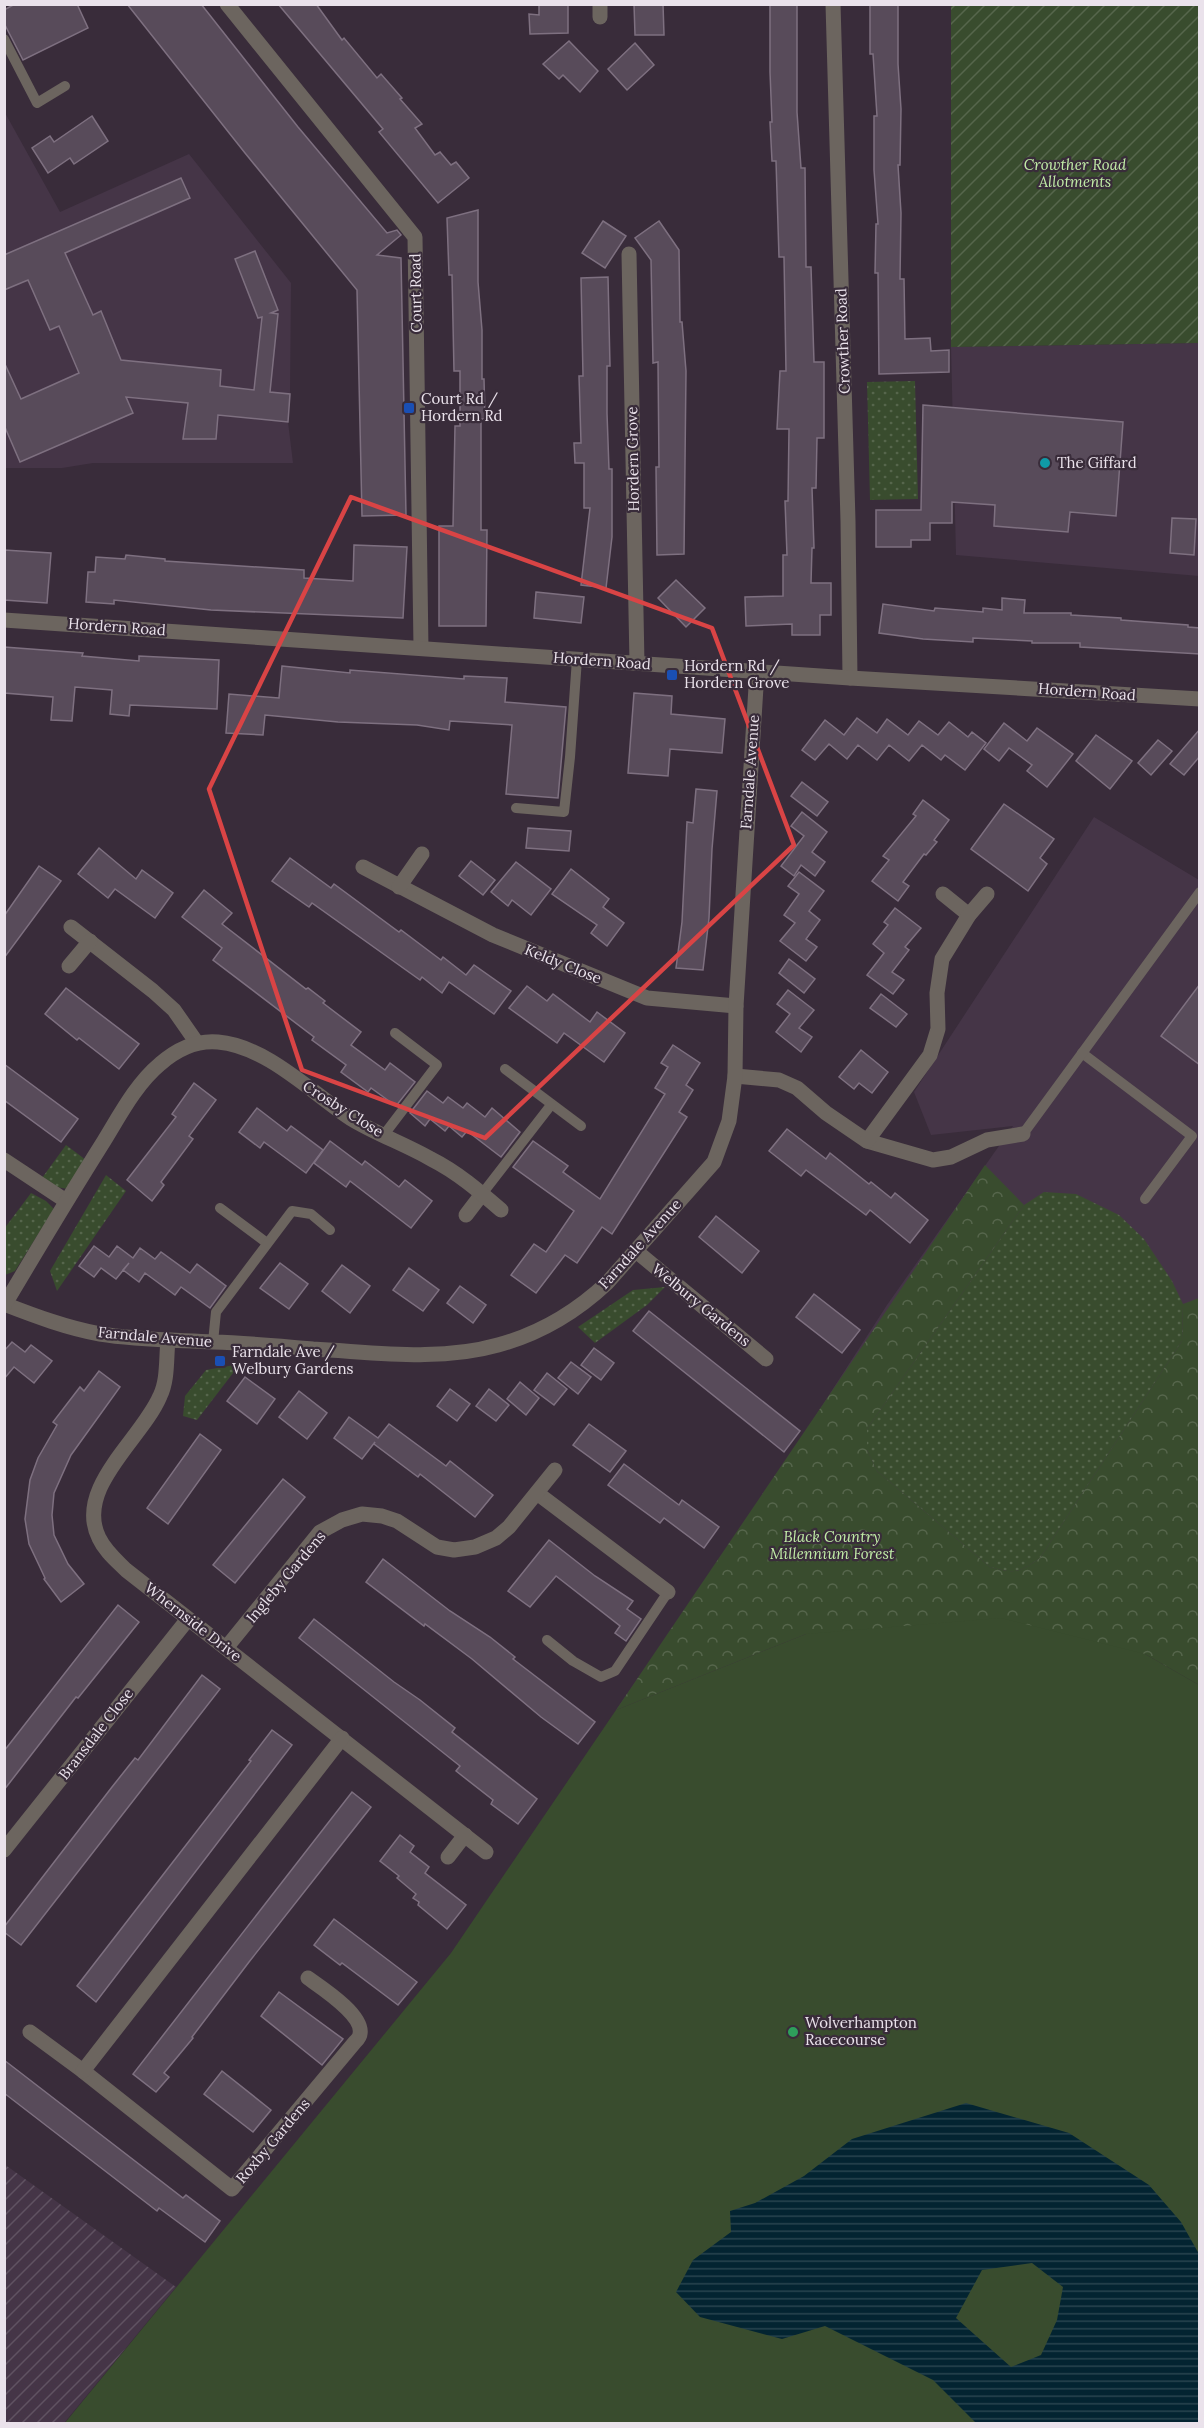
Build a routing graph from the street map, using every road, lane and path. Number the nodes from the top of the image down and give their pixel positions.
1 (227, 4) edge
2 (833, 4) edge
3 (4, 39) edge
4 (65, 86) dead end
5 (629, 254) dead end
6 (4, 620) edge
7 (421, 648) junction
8 (577, 659) junction
9 (637, 663) junction
10 (757, 671) junction
11 (850, 678) junction
12 (1200, 699) edge
13 (516, 808) dead end
14 (422, 854) dead end
15 (363, 867) dead end
16 (399, 887) junction
17 (1200, 892) edge
18 (943, 894) dead end
19 (987, 894) dead end
20 (969, 915) junction
21 (71, 927) dead end
22 (90, 941) junction
23 (69, 966) dead end
24 (736, 1006) junction
25 (394, 1033) dead end
26 (197, 1043) junction
27 (1082, 1053) junction
28 (505, 1069) dead end
29 (735, 1076) junction
30 (551, 1105) junction
31 (581, 1126) dead end
32 (1023, 1134) joint
33 (383, 1136) junction
34 (867, 1141) junction
35 (4, 1160) edge
36 (483, 1194) junction
37 (1145, 1199) dead end
38 (66, 1201) junction
39 (220, 1208) dead end
40 (501, 1210) dead end
41 (466, 1215) dead end
42 (330, 1230) dead end
43 (267, 1243) junction
44 (636, 1251) junction
45 (5, 1304) edge
46 (168, 1341) junction
47 (213, 1342) junction
48 (766, 1359) dead end
49 (555, 1470) dead end
50 (537, 1493) junction
51 (668, 1592) joint
52 (188, 1619) junction
53 (547, 1640) dead end
54 (226, 1648) junction
55 (342, 1738) junction
56 (465, 1836) junction
57 (4, 1850) edge
58 (486, 1852) dead end
59 (448, 1857) dead end
60 (308, 1978) dead end
61 (30, 2032) dead end
62 (83, 2071) junction

1 - 7 street, Court Road
2 - 11 street, Crowther Road
3 - 4 lane
5 - 9 street, Hordern Grove
6 - 7 street, Hordern Road
7 - 8 street, Hordern Road
8 - 9 street, Hordern Road
8 - 13 lane
9 - 10 street, Hordern Road
10 - 11 street, Hordern Road
10 - 24 street, Farndale Avenue
11 - 12 street, Hordern Road
14 - 16 street
15 - 16 street, Keldy Close
16 - 24 street, Keldy Close
17 - 27 lane
18 - 20 street
19 - 20 street
20 - 34 street
21 - 22 street
22 - 23 street
22 - 26 street
24 - 29 street, Farndale Avenue
25 - 33 lane
26 - 33 street, Crosby Close
26 - 38 street, Crosby Close
27 - 32 lane
27 - 37 lane
28 - 30 lane
29 - 34 street
29 - 44 street, Farndale Avenue
30 - 31 lane
30 - 36 lane
32 - 34 street
33 - 36 street, Crosby Close
35 - 38 street
36 - 40 street, Crosby Close
36 - 41 street
38 - 45 street, Crosby Close
39 - 43 lane
42 - 43 lane
43 - 47 lane
44 - 47 street, Farndale Avenue
44 - 48 street, Welbury Gardens
45 - 46 street, Farndale Avenue
46 - 47 street, Farndale Avenue
46 - 52 street, Whernside Drive
49 - 50 street, Ingleby Gardens
50 - 51 street
50 - 54 street, Ingleby Gardens
51 - 53 lane
52 - 54 street, Whernside Drive
52 - 57 street, Bransdale Close
54 - 55 street, Whernside Drive
55 - 56 street, Whernside Drive
55 - 62 street
56 - 58 street, Whernside Drive
56 - 59 street
60 - 62 street, Roxby Gardens
61 - 62 street, Roxby Gardens

